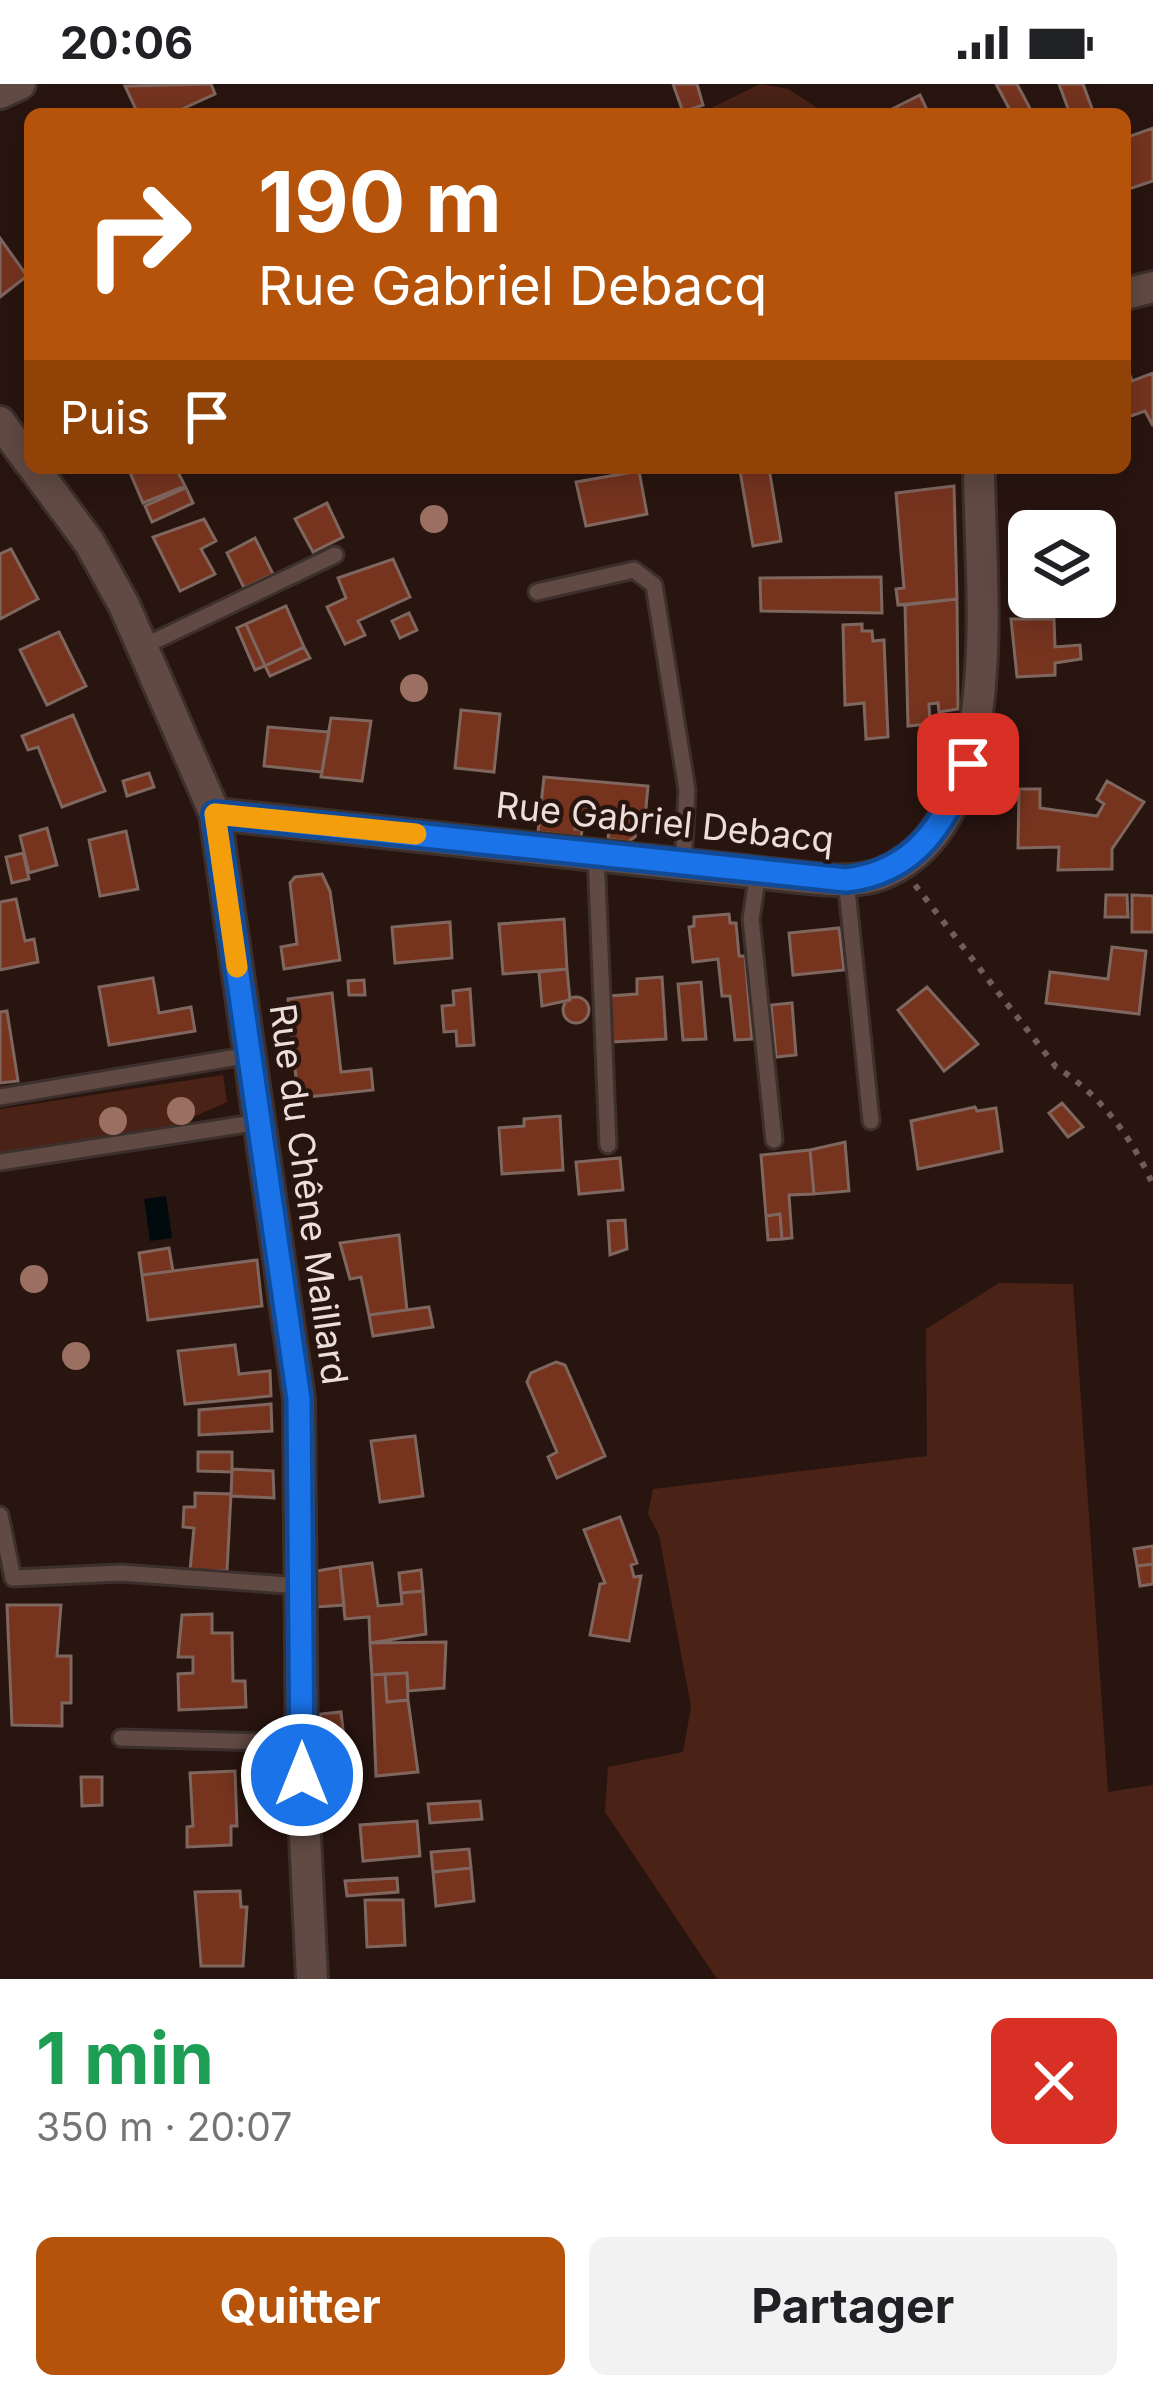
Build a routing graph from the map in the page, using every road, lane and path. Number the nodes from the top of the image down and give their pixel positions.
1 (20, 84) edge
2 (0, 93) edge
3 (0, 422) edge
4 (24, 454) edge
5 (39, 474) edge
6 (979, 474) edge
7 (335, 555) dead end
8 (537, 592) dead end
9 (142, 647) junction
10 (215, 814) junction
11 (596, 854) junction
12 (683, 864) junction
13 (901, 864) junction
14 (758, 872) junction
15 (846, 880) junction
16 (250, 1055) junction
17 (0, 1097) edge
18 (871, 1121) dead end
19 (260, 1122) junction
20 (773, 1140) dead end
21 (608, 1145) dead end
22 (0, 1162) edge
23 (1153, 1185) edge
24 (0, 1515) edge
25 (301, 1586) junction
26 (121, 1738) dead end
27 (302, 1743) junction
28 (312, 1979) edge

1 - 2 street
3 - 4 street, Rue du Chêne Maillard
5 - 9 street, Rue du Chêne Maillard
6 - 13 street
7 - 9 lane
8 - 12 lane
9 - 10 street, Rue du Chêne Maillard
10 - 11 street, Rue Gabriel Debacq
10 - 16 street, Rue du Chêne Maillard
11 - 12 street, Rue Gabriel Debacq
11 - 21 lane
12 - 14 street, Rue Gabriel Debacq
13 - 15 street, Rue Gabriel Debacq
13 - 23 path
14 - 15 street, Rue Gabriel Debacq
14 - 20 lane
15 - 18 lane
16 - 17 lane
16 - 19 street, Rue du Chêne Maillard
19 - 22 lane
19 - 25 street, Rue du Chêne Maillard
24 - 25 lane
25 - 27 street, Rue du Chêne Maillard
26 - 27 lane
27 - 28 street, Rue du Chêne Maillard

